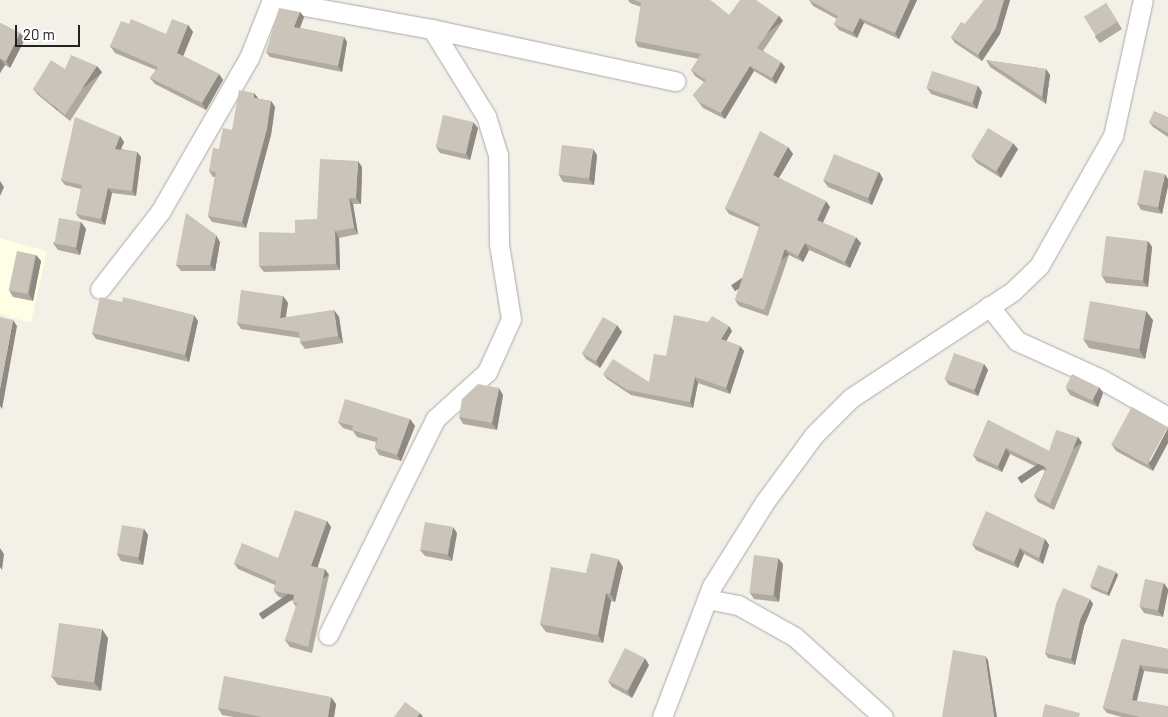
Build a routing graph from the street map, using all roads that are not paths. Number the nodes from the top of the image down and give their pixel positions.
1 (272, 0) edge
2 (1143, 0) edge
3 (432, 29) junction
4 (675, 81) dead end
5 (100, 289) dead end
6 (989, 306) junction
7 (1168, 417) edge
8 (706, 599) junction
9 (328, 635) dead end
10 (662, 717) edge
11 (883, 717) edge

1 - 3 street
1 - 5 street
2 - 6 street
3 - 4 street
3 - 9 street
6 - 7 street
6 - 8 street
8 - 10 street
8 - 11 street

